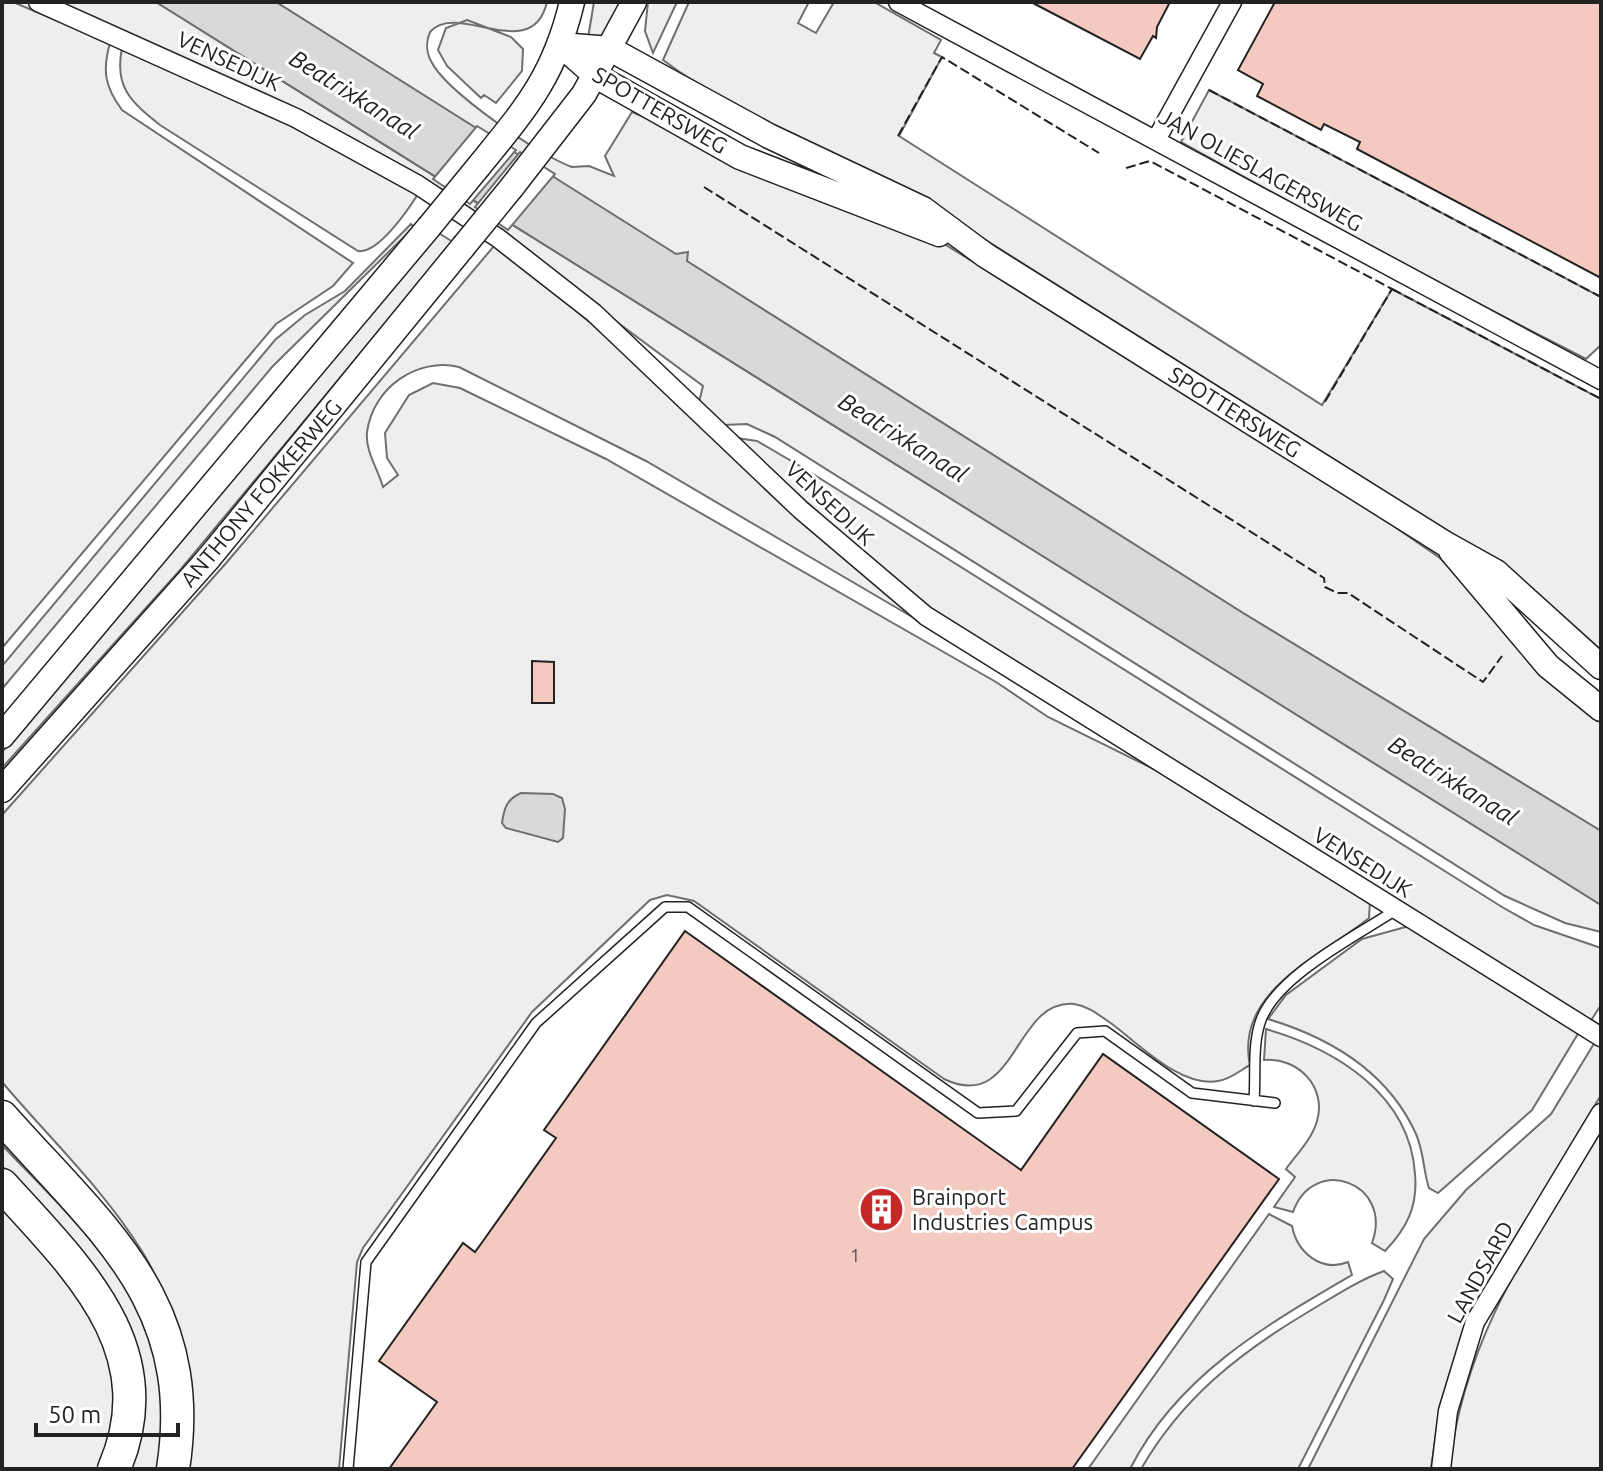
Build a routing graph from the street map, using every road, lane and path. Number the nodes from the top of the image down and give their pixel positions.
1 (38, 2) edge
2 (572, 2) edge
3 (634, 2) edge
4 (898, 2) edge
5 (1232, 2) edge
6 (561, 45) junction
7 (610, 49) junction
8 (596, 76) junction
9 (1156, 140) junction
10 (985, 255) junction
11 (1601, 380) edge
12 (1444, 543) junction
13 (1601, 667) edge
14 (1601, 709) edge
15 (2, 736) edge
16 (2, 790) edge
17 (1394, 911) junction
18 (1601, 1037) edge
19 (1254, 1101) junction
20 (1275, 1103) dead end
21 (1601, 1113) edge
22 (2, 1117) edge
23 (2, 1185) edge
24 (114, 1469) edge
25 (173, 1469) edge
26 (348, 1469) edge
27 (1441, 1469) edge

1 - 17 street, VENSEDIJK
2 - 6 main road, ANTHONY FOKKERWEG
3 - 7 main road, ANTHONY FOKKERWEG
4 - 9 street, JAN OLIESLAGERSWEG
5 - 9 street
6 - 7 main road, SPOTTERSWEG
6 - 8 main road, SPOTTERSWEG
6 - 15 main road, ANTHONY FOKKERWEG, bridge
7 - 8 main road, ANTHONY FOKKERWEG
7 - 10 main road, SPOTTERSWEG
8 - 10 main road, SPOTTERSWEG
8 - 16 main road, ANTHONY FOKKERWEG, bridge
9 - 11 street, JAN OLIESLAGERSWEG
10 - 12 main road, SPOTTERSWEG
12 - 13 main road, SPOTTERSWEG
12 - 14 main road, SPOTTERSWEG
17 - 18 street, VENSEDIJK
17 - 19 lane
19 - 20 lane
19 - 26 lane
21 - 27 street, LANDSARD
22 - 25 highway
23 - 24 highway

